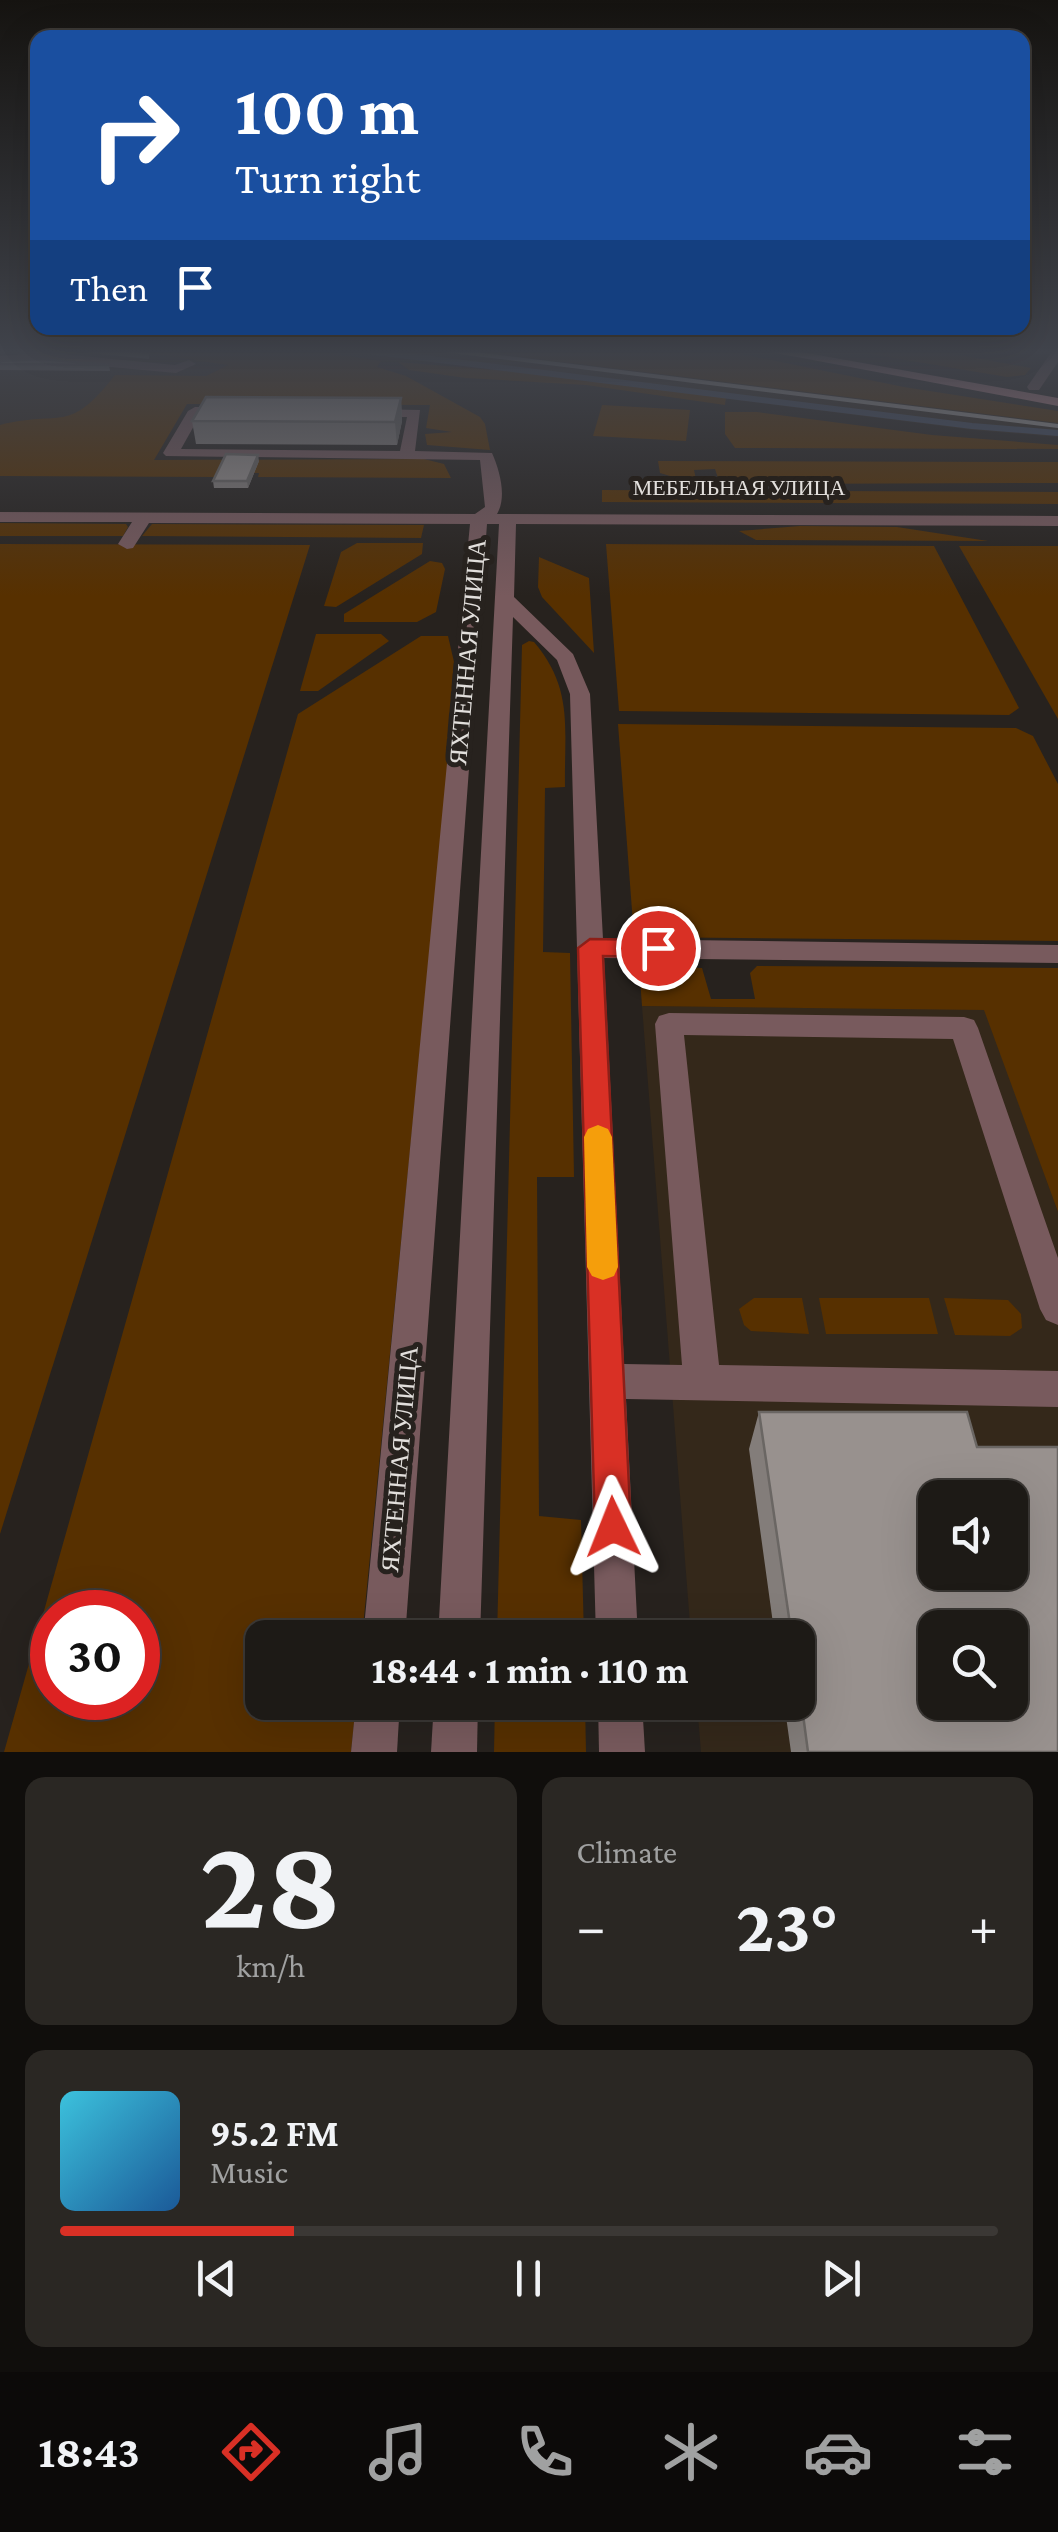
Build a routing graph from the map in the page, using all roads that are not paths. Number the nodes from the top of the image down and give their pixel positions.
1 (183, 432) edge
2 (412, 432) edge
3 (408, 454) junction
4 (0, 507) edge
5 (1058, 511) edge
6 (493, 515) junction
7 (0, 517) edge
8 (142, 518) junction
9 (911, 520) junction
10 (1058, 521) edge
11 (1058, 535) edge
12 (127, 544) dead end
13 (505, 598) junction
14 (590, 948) junction
15 (1058, 954) edge
16 (1058, 1309) edge
17 (607, 1380) junction
18 (702, 1382) junction
19 (1058, 1389) edge
20 (386, 1620) edge
21 (460, 1620) edge
22 (617, 1620) edge
23 (377, 1720) edge
24 (455, 1720) edge
25 (621, 1720) edge
26 (374, 1752) edge
27 (454, 1752) edge
28 (622, 1752) edge

1 - 3 street
2 - 3 street
3 - 6 street
4 - 6 street, МЕБЕЛЬНАЯ УЛИЦА
5 - 6 street, МЕБЕЛЬНАЯ УЛИЦА
6 - 8 street, МЕБЕЛЬНАЯ УЛИЦА
6 - 9 street, МЕБЕЛЬНАЯ УЛИЦА
6 - 13 street, ЯХТЕННАЯ УЛИЦА
6 - 20 street, ЯХТЕННАЯ УЛИЦА
7 - 8 street, МЕБЕЛЬНАЯ УЛИЦА
8 - 12 street
9 - 10 street, МЕБЕЛЬНАЯ УЛИЦА
9 - 11 street
13 - 14 street
13 - 21 street, ЯХТЕННАЯ УЛИЦА
14 - 15 street
14 - 17 street
16 - 18 street
17 - 18 street
17 - 22 street
18 - 19 street
23 - 26 street
24 - 27 street
25 - 28 street

